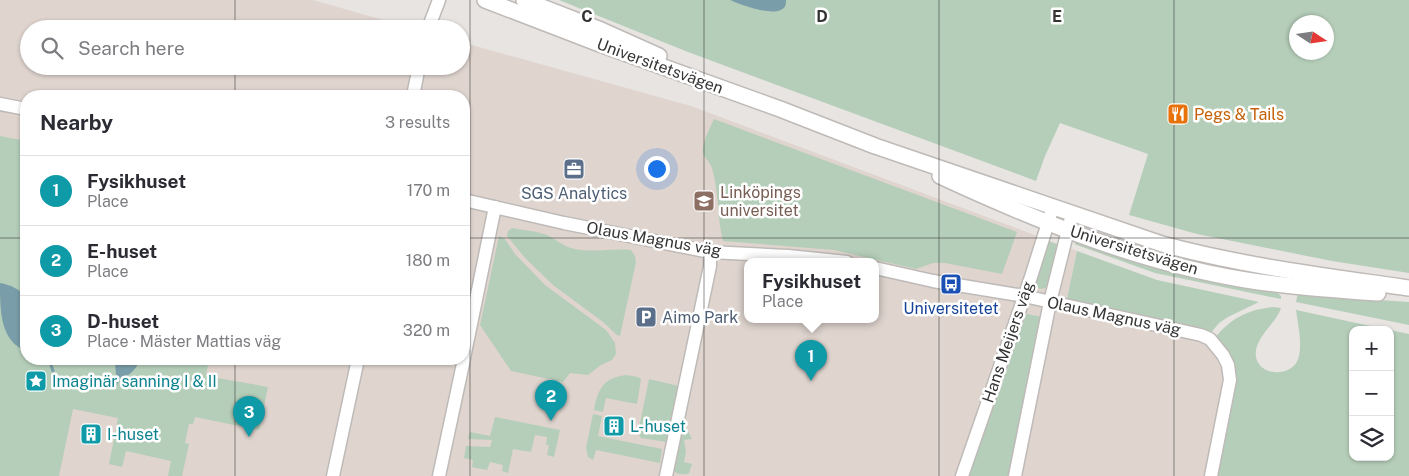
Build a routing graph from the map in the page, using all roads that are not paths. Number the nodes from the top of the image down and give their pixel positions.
1 (428, 0) edge
2 (439, 0) edge
3 (485, 0) edge
4 (524, 0) edge
5 (427, 20) edge
6 (431, 20) edge
7 (418, 75) edge
8 (414, 90) edge
9 (0, 104) edge
10 (20, 109) edge
11 (780, 109) junction
12 (875, 146) junction
13 (470, 202) edge
14 (1053, 207) junction
15 (495, 208) junction
16 (1072, 214) junction
17 (1048, 222) junction
18 (1068, 229) junction
19 (710, 252) junction
20 (808, 258) edge
21 (879, 269) edge
22 (1409, 288) edge
23 (1024, 296) junction
24 (1409, 296) edge
25 (1050, 302) junction
26 (470, 329) edge
27 (357, 365) edge
28 (463, 365) edge
29 (333, 476) edge
30 (439, 476) edge
31 (666, 476) edge
32 (962, 476) edge
33 (1015, 476) edge
34 (1211, 476) edge

1 - 5 street
2 - 6 street
3 - 11 main road, Universitetsvägen
4 - 11 main road, Universitetsvägen
7 - 8 street
9 - 10 street
11 - 12 main road, Universitetsvägen
12 - 14 main road, Universitetsvägen
12 - 17 main road, Universitetsvägen
13 - 15 street, Olaus Magnus väg
14 - 16 main road, Universitetsvägen
14 - 17 street, Hans Meijers väg
15 - 19 street, Olaus Magnus väg
15 - 26 street
16 - 18 street, Hans Meijers väg
16 - 22 main road, Universitetsvägen
17 - 18 main road, Universitetsvägen
17 - 23 street, Hans Meijers väg
18 - 24 main road, Universitetsvägen
18 - 25 street, Hans Meijers väg
19 - 20 street, Olaus Magnus väg
19 - 31 street
21 - 23 street, Olaus Magnus väg
23 - 25 street, Olaus Magnus väg
23 - 32 street, Hans Meijers väg
25 - 33 street, Hans Meijers väg
25 - 34 street, Olaus Magnus väg
27 - 29 street
28 - 30 street

